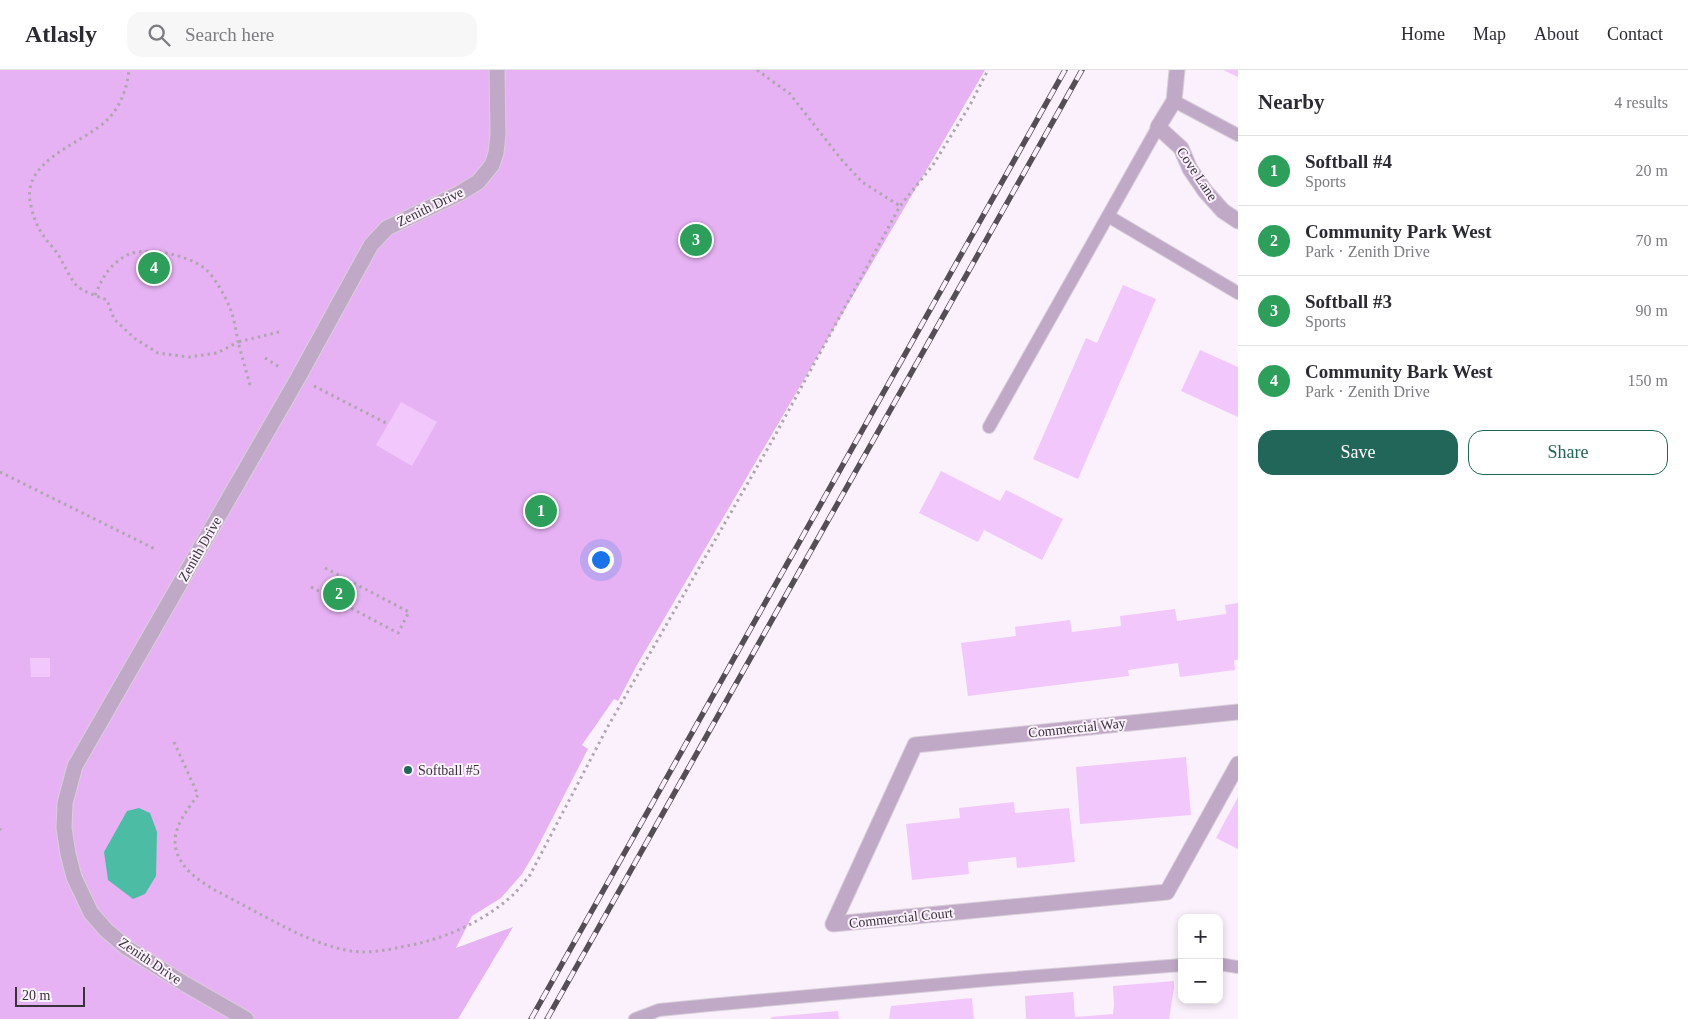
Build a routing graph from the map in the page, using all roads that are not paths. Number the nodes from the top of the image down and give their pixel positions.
1 (497, 70) edge
2 (1177, 70) edge
3 (1174, 101) junction
4 (1158, 127) junction
5 (1238, 135) edge
6 (1108, 216) junction
7 (1238, 221) edge
8 (1238, 293) edge
9 (989, 427) dead end
10 (1238, 712) edge
11 (915, 744) joint
12 (1238, 764) edge
13 (1178, 965) edge
14 (1223, 965) edge
15 (1238, 967) edge
16 (246, 1019) edge
17 (635, 1019) edge

1 - 16 street, Zenith Drive
2 - 3 street
3 - 4 street
3 - 5 lane
4 - 6 lane
4 - 7 street, Cove Lane
6 - 8 lane
6 - 9 lane
10 - 11 street, Commercial Way
11 - 12 street, Commercial Court
13 - 17 lane
14 - 15 lane

